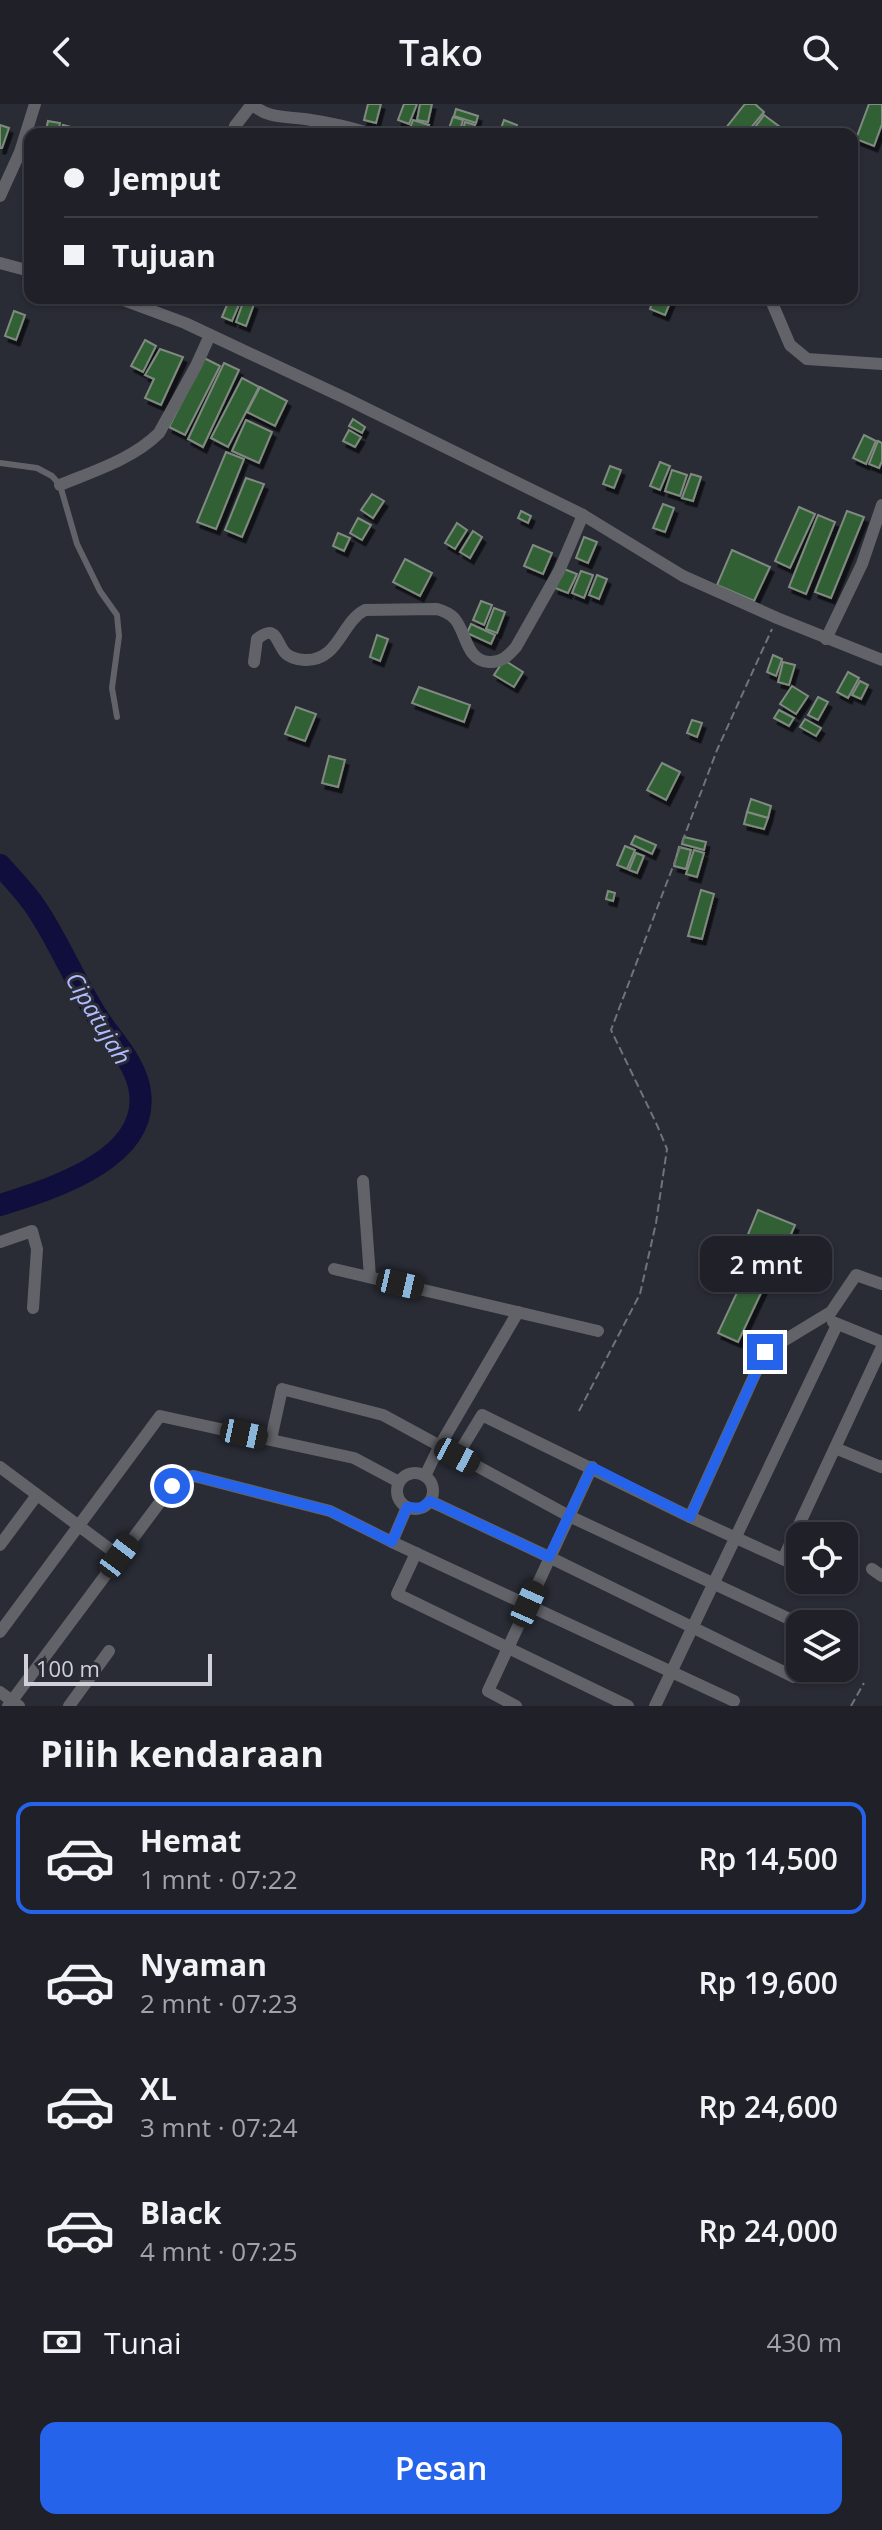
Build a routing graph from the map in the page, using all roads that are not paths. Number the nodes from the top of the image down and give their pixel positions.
1 (35, 104) edge
2 (252, 104) edge
3 (28, 128) edge
4 (234, 128) edge
5 (347, 128) edge
6 (24, 139) edge
7 (0, 196) edge
8 (0, 263) edge
9 (24, 269) edge
10 (133, 304) edge
11 (773, 304) edge
12 (210, 335) junction
13 (882, 364) edge
14 (0, 463) edge
15 (60, 485) junction
16 (882, 505) edge
17 (583, 515) junction
18 (826, 639) junction
19 (882, 660) edge
20 (254, 662) dead end
21 (117, 717) dead end
22 (363, 1181) dead end
23 (0, 1242) edge
24 (334, 1269) dead end
25 (370, 1277) junction
26 (882, 1284) edge
27 (33, 1308) dead end
28 (518, 1312) junction
29 (823, 1317) junction
30 (837, 1325) junction
31 (598, 1331) dead end
32 (882, 1344) edge
33 (271, 1439) junction
34 (439, 1447) junction
35 (835, 1448) junction
36 (457, 1456) junction
37 (882, 1466) edge
38 (0, 1467) edge
39 (592, 1467) junction
40 (425, 1476) junction
41 (399, 1482) junction
42 (37, 1495) junction
43 (430, 1501) junction
44 (407, 1507) junction
45 (569, 1516) junction
46 (690, 1517) junction
47 (79, 1526) junction
48 (736, 1538) junction
49 (392, 1542) junction
50 (0, 1545) edge
51 (416, 1553) junction
52 (119, 1556) junction
53 (549, 1557) junction
54 (783, 1559) junction
55 (786, 1560) edge
56 (713, 1585) junction
57 (528, 1604) junction
58 (786, 1618) edge
59 (692, 1629) junction
60 (0, 1632) edge
61 (508, 1648) junction
62 (109, 1651) dead end
63 (671, 1671) junction
64 (786, 1673) edge
65 (0, 1692) edge
66 (734, 1701) dead end
67 (13, 1704) edge
68 (69, 1706) edge
69 (516, 1706) edge
70 (628, 1706) edge
71 (655, 1706) edge

1 - 3 street
2 - 4 street
2 - 5 street
6 - 7 street
8 - 9 street
10 - 12 street
11 - 13 street
12 - 15 street
12 - 17 street
14 - 15 lane
15 - 21 lane
16 - 18 street
17 - 18 street
17 - 20 street
18 - 19 street
22 - 25 street
23 - 27 street
24 - 25 street
25 - 28 street
26 - 29 street
28 - 31 street
28 - 34 street
29 - 30 street
29 - 46 street
30 - 32 street
30 - 48 street
32 - 35 street
33 - 34 street
33 - 41 street
33 - 47 street
34 - 36 street
34 - 40 street
35 - 37 street
35 - 54 street
36 - 39 street
36 - 45 street
38 - 42 street
39 - 45 street
39 - 46 street
40 - 41 street
40 - 43 street
41 - 44 street
42 - 47 street
42 - 50 street
43 - 44 street
43 - 53 street
44 - 49 street
45 - 53 street
45 - 56 street
46 - 48 street
47 - 52 street
47 - 60 street
48 - 54 street
48 - 56 street
49 - 51 street
49 - 52 street
51 - 57 street
51 - 61 street
52 - 67 street
53 - 57 street
53 - 59 street
54 - 55 street
56 - 58 street
56 - 59 street
57 - 61 street
57 - 63 street
59 - 63 street
59 - 64 street
61 - 69 street
61 - 70 street
62 - 68 street
63 - 66 street
63 - 71 street
65 - 67 street

